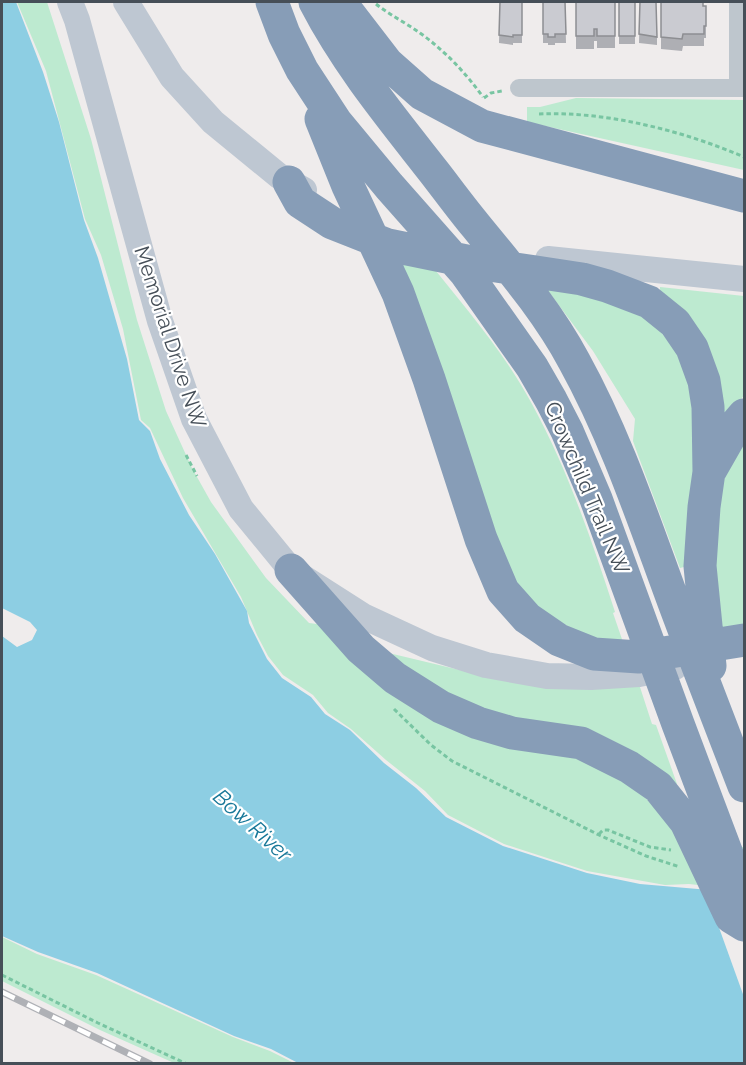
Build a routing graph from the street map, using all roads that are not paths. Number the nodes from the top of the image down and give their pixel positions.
1 (70, 2) edge
2 (126, 2) edge
3 (272, 2) edge
4 (315, 2) edge
5 (340, 2) edge
6 (738, 2) edge
7 (302, 70) junction
8 (519, 88) dead end
9 (741, 88) edge
10 (298, 192) joint
11 (744, 196) edge
12 (583, 271) junction
13 (744, 279) edge
14 (744, 415) edge
15 (709, 472) junction
16 (291, 570) junction
17 (688, 599) junction
18 (744, 640) edge
19 (744, 652) edge
20 (744, 786) edge
21 (701, 822) junction
22 (744, 899) edge
23 (744, 925) edge

1 - 16 main road, Memorial Drive NW
2 - 10 main road
3 - 7 highway, Crowchild Trail NW
4 - 17 highway, Crowchild Trail NW
5 - 11 highway
6 - 9 street
7 - 18 highway
7 - 21 highway, Crowchild Trail NW
8 - 9 street
10 - 12 highway
12 - 13 main road
12 - 15 highway
14 - 15 highway
15 - 17 highway
16 - 19 main road, Memorial Drive NW
16 - 21 highway
17 - 20 highway, Crowchild Trail NW
21 - 22 highway, Crowchild Trail NW
21 - 23 highway

